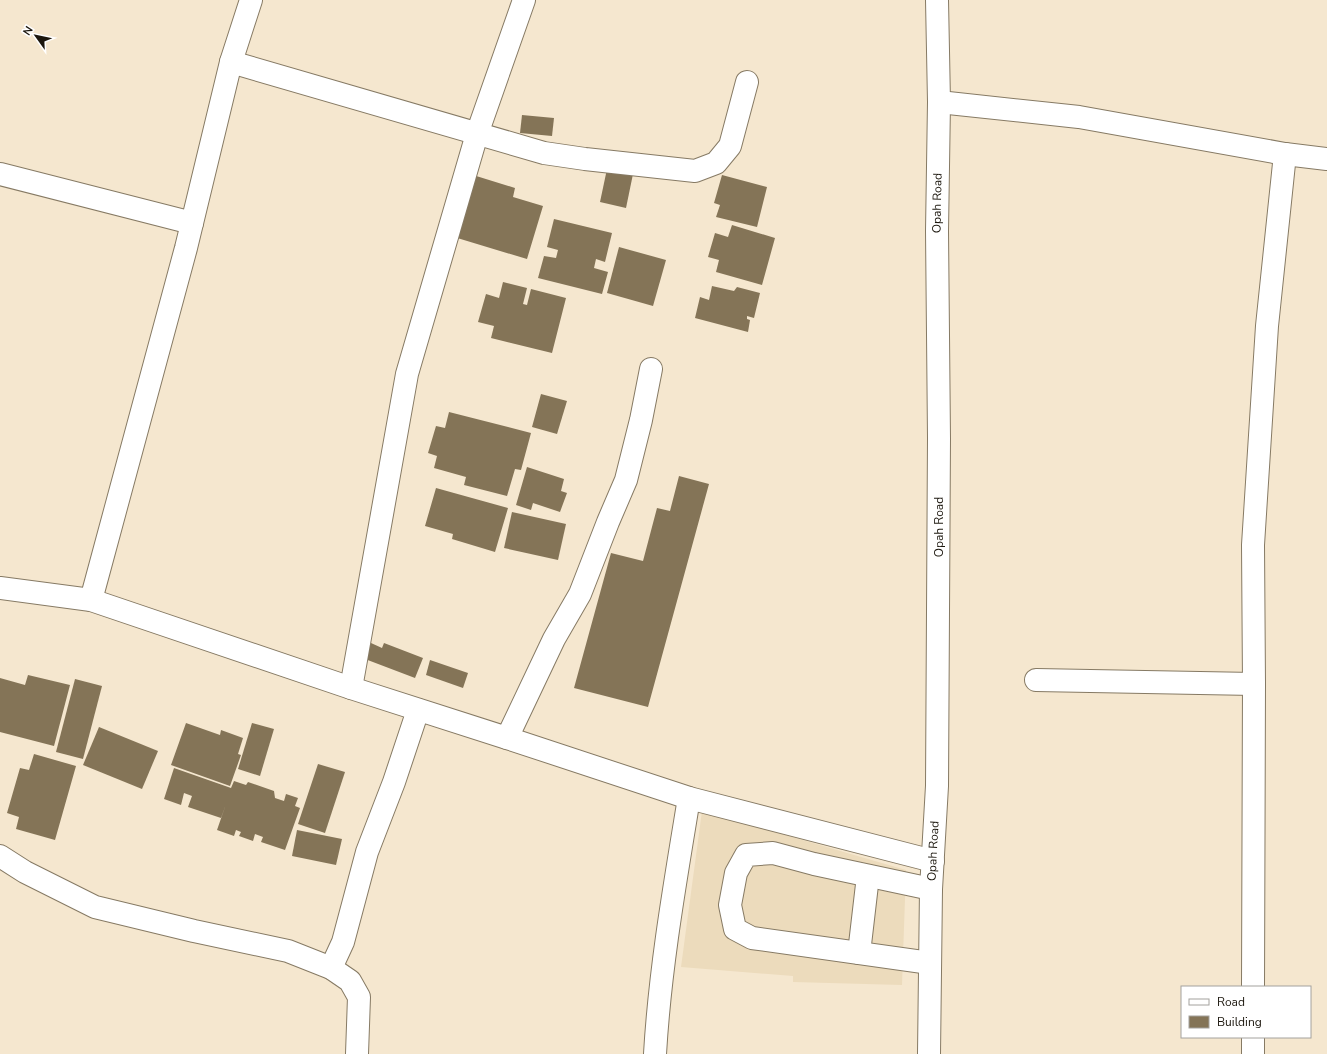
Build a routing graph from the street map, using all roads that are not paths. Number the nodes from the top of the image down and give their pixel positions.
1 (250, 0) edge
2 (524, 0) edge
3 (937, 0) edge
4 (231, 62) junction
5 (747, 82) dead end
6 (939, 102) junction
7 (477, 134) junction
8 (1285, 154) junction
9 (1327, 159) edge
10 (0, 174) edge
11 (192, 223) junction
12 (651, 369) dead end
13 (0, 588) edge
14 (91, 600) junction
15 (1036, 680) dead end
16 (1254, 684) junction
17 (351, 688) junction
18 (418, 710) junction
19 (507, 738) junction
20 (689, 798) junction
21 (0, 856) edge
22 (933, 861) junction
23 (868, 876) junction
24 (931, 890) junction
25 (859, 953) junction
26 (930, 963) junction
27 (331, 968) junction
28 (1253, 986) edge
29 (1253, 1038) edge
30 (357, 1054) edge
31 (655, 1054) edge
32 (929, 1054) edge
33 (1253, 1054) edge

1 - 4 street
2 - 7 street
3 - 6 street, Opah Road
4 - 7 street
4 - 11 street
5 - 7 street
6 - 8 street
6 - 22 street, Opah Road
7 - 17 street
8 - 9 street
8 - 16 street
10 - 11 street
11 - 14 street
12 - 19 street
13 - 14 street
14 - 17 street
15 - 16 street
16 - 28 street
17 - 18 street
18 - 19 street
18 - 27 street
19 - 20 street
20 - 22 street
20 - 31 street
21 - 27 street
22 - 24 street, Opah Road
23 - 24 street
23 - 25 street
23 - 25 street
24 - 26 street, Opah Road
25 - 26 street
26 - 32 street, Opah Road
27 - 30 street
29 - 33 street

